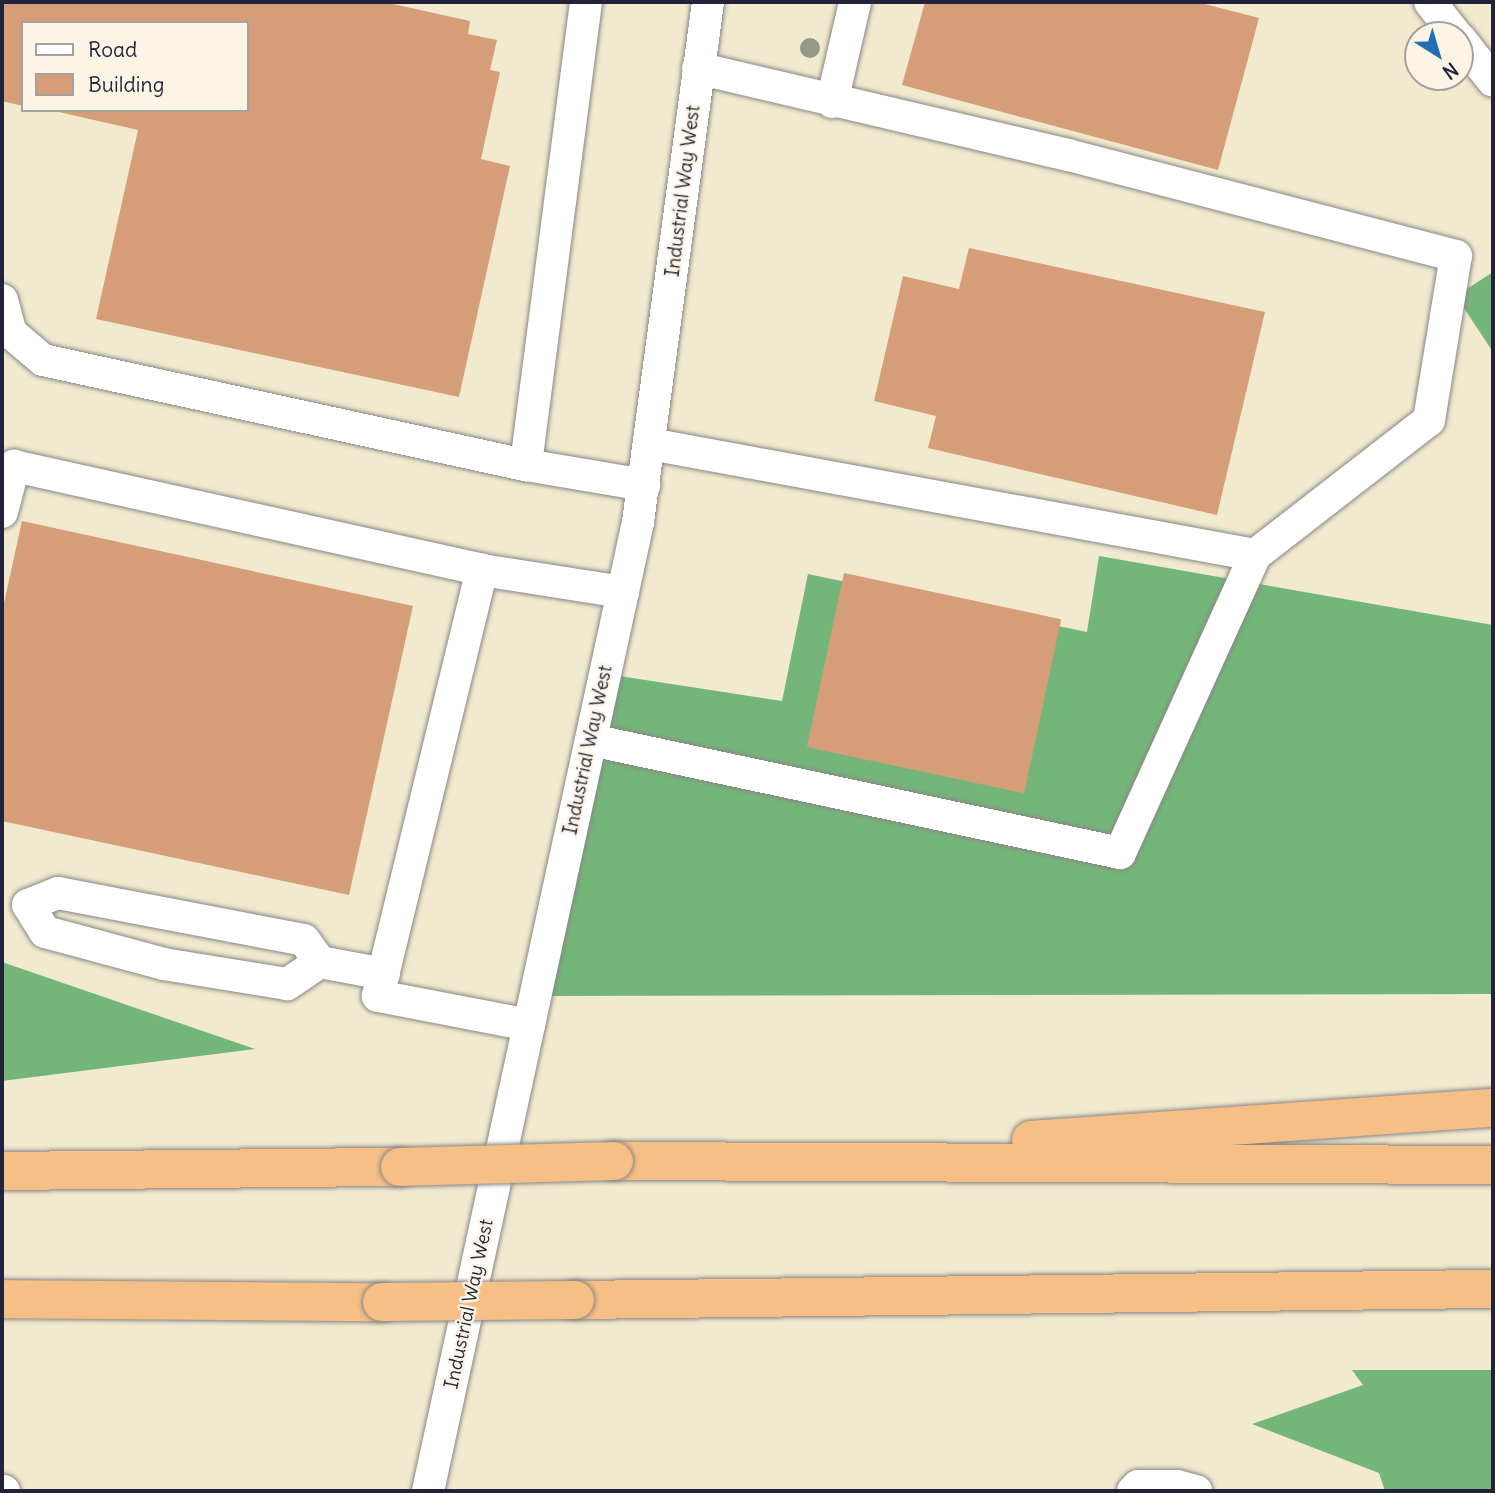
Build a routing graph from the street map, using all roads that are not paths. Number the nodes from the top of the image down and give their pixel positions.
1 (586, 2) edge
2 (708, 2) edge
3 (855, 2) edge
4 (1430, 2) edge
5 (1446, 21) edge
6 (1474, 56) edge
7 (698, 68) junction
8 (1493, 80) edge
9 (832, 102) junction
10 (2, 300) edge
11 (650, 444) junction
12 (526, 465) junction
13 (644, 485) junction
14 (2, 512) edge
15 (1255, 555) junction
16 (482, 570) junction
17 (623, 592) junction
18 (591, 740) junction
19 (15, 902) edge
20 (320, 962) junction
21 (384, 974) junction
22 (529, 1025) junction
23 (1493, 1108) edge
24 (711, 1161) junction
25 (1493, 1165) edge
26 (2, 1171) edge
27 (1493, 1289) edge
28 (2, 1299) edge
29 (428, 1491) edge
30 (1133, 1491) edge
31 (1196, 1491) edge

1 - 12 street
2 - 7 street, Industrial Way West
3 - 9 street
4 - 5 street
6 - 8 street
7 - 9 street
7 - 11 street, Industrial Way West
9 - 15 street
10 - 12 street
11 - 13 street, Industrial Way West
11 - 15 street
12 - 13 street
13 - 17 street, Industrial Way West
14 - 16 street
15 - 18 street
16 - 17 street
16 - 21 street
17 - 18 street, Industrial Way West
18 - 22 street, Industrial Way West
19 - 20 street
19 - 20 street
20 - 21 street
21 - 22 street
22 - 29 street, Industrial Way West
23 - 24 highway
24 - 25 highway
24 - 26 highway, bridge
27 - 28 highway, bridge
30 - 31 street

